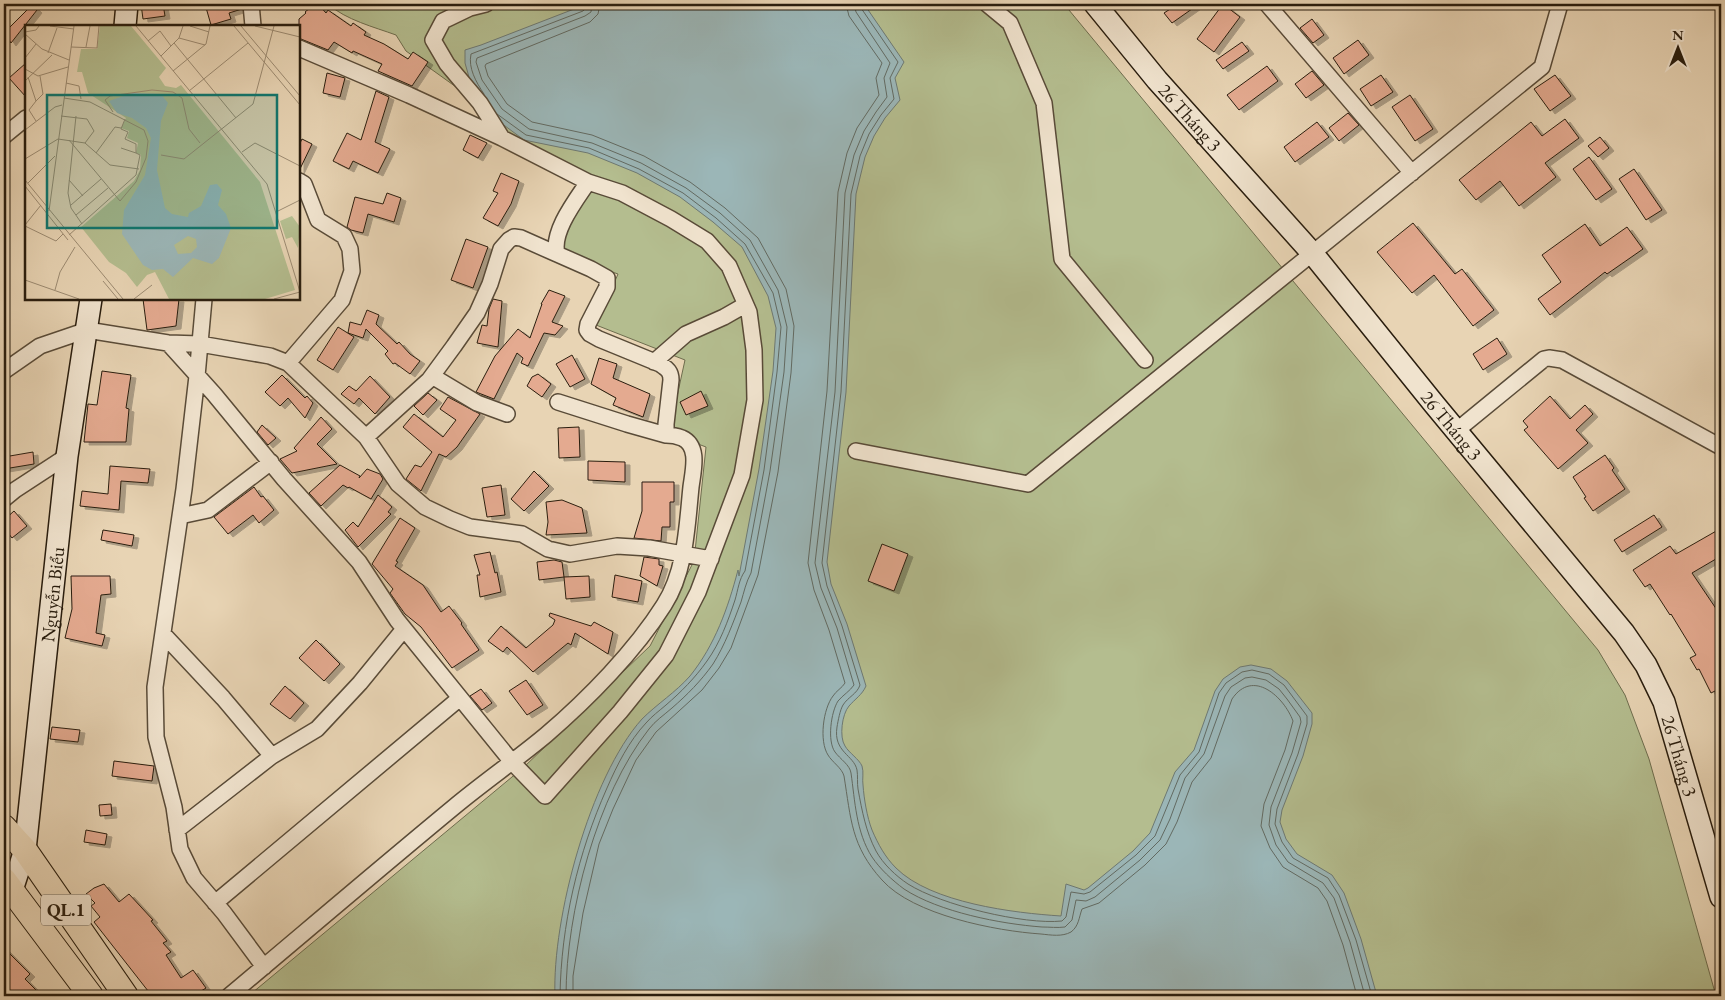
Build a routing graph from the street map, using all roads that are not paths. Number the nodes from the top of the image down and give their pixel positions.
1 (127, 4) edge
2 (251, 4) edge
3 (486, 4) edge
4 (987, 4) edge
5 (1095, 4) edge
6 (1266, 4) edge
7 (1560, 4) edge
8 (125, 25) edge
9 (252, 25) edge
10 (300, 48) edge
11 (25, 119) edge
12 (4, 136) edge
13 (502, 138) junction
14 (1412, 173) junction
15 (300, 182) edge
16 (588, 182) junction
17 (557, 254) junction
18 (1313, 254) junction
19 (91, 300) edge
20 (204, 300) edge
21 (745, 304) junction
22 (87, 330) junction
23 (168, 343) junction
24 (200, 344) junction
25 (1146, 360) dead end
26 (654, 362) junction
27 (288, 363) junction
28 (4, 371) edge
29 (198, 376) junction
30 (432, 376) junction
31 (558, 402) dead end
32 (506, 414) dead end
33 (1456, 431) junction
34 (666, 435) junction
35 (366, 437) junction
36 (1721, 447) edge
37 (856, 451) dead end
38 (67, 456) junction
39 (271, 462) junction
40 (4, 499) edge
41 (180, 516) junction
42 (683, 553) junction
43 (711, 559) junction
44 (404, 629) junction
45 (164, 635) junction
46 (460, 698) junction
47 (272, 756) junction
48 (512, 762) junction
49 (4, 827) edge
50 (178, 830) junction
51 (25, 850) junction
52 (8, 885) edge
53 (1719, 885) edge
54 (215, 903) junction
55 (264, 968) junction
56 (90, 996) edge
57 (126, 996) edge
58 (230, 996) edge

1 - 8 street
2 - 9 street
3 - 13 street
4 - 25 street
5 - 18 street, 26 Tháng 3
6 - 14 street
7 - 14 street
10 - 13 street
11 - 12 street
13 - 16 street
14 - 18 street
15 - 27 street
16 - 17 street
16 - 21 street
17 - 26 street
17 - 30 street
18 - 33 street, 26 Tháng 3
18 - 37 street
19 - 22 street, Nguyễn Biểu
20 - 24 street
21 - 26 street
21 - 43 street
22 - 23 street
22 - 28 street
22 - 38 street, Nguyễn Biểu
23 - 24 street
23 - 29 street
24 - 27 street
24 - 29 street
26 - 34 street
27 - 35 street
29 - 39 street
29 - 41 street
30 - 32 street
30 - 35 street
31 - 34 street
33 - 36 street
33 - 53 street, 26 Tháng 3
34 - 42 street
35 - 42 street
38 - 40 street
38 - 51 street, Nguyễn Biểu
39 - 41 street
39 - 44 street
41 - 45 street
42 - 43 street
42 - 48 street
43 - 48 street
44 - 46 street
44 - 47 street
45 - 47 street
45 - 50 street
46 - 48 street
46 - 54 street
47 - 50 street
48 - 55 street
49 - 51 main road, QL.1
50 - 54 street
51 - 52 street, Nguyễn Biểu
51 - 57 main road, QL.1
52 - 56 main road, QL.1
54 - 55 street
55 - 58 street

